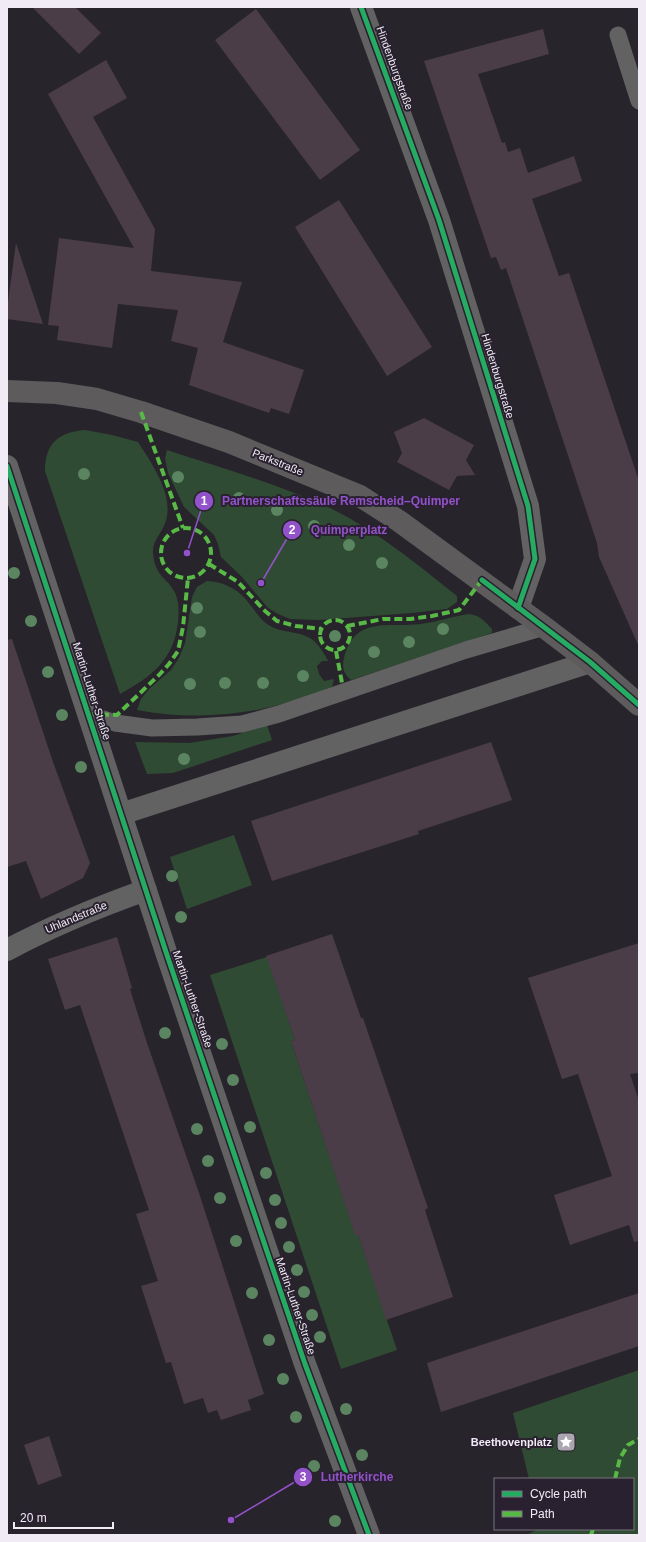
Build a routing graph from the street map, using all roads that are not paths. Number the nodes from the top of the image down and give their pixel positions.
1 (361, 7) edge
2 (618, 35) dead end
3 (639, 101) edge
4 (7, 391) edge
5 (7, 466) edge
6 (518, 608) junction
7 (544, 627) junction
8 (590, 662) junction
9 (639, 705) edge
10 (89, 714) junction
11 (122, 814) junction
12 (146, 890) junction
13 (7, 950) edge
14 (369, 1535) edge

1 - 6 street, Hindenburgstraße
2 - 3 lane
4 - 6 street, Parkstraße
5 - 10 street, Martin-Luther-Straße
6 - 7 street
7 - 8 street
7 - 10 lane
8 - 9 street
8 - 11 street
10 - 11 street, Martin-Luther-Straße
11 - 12 street, Martin-Luther-Straße
12 - 13 street, Uhlandstraße
12 - 14 street, Martin-Luther-Straße

